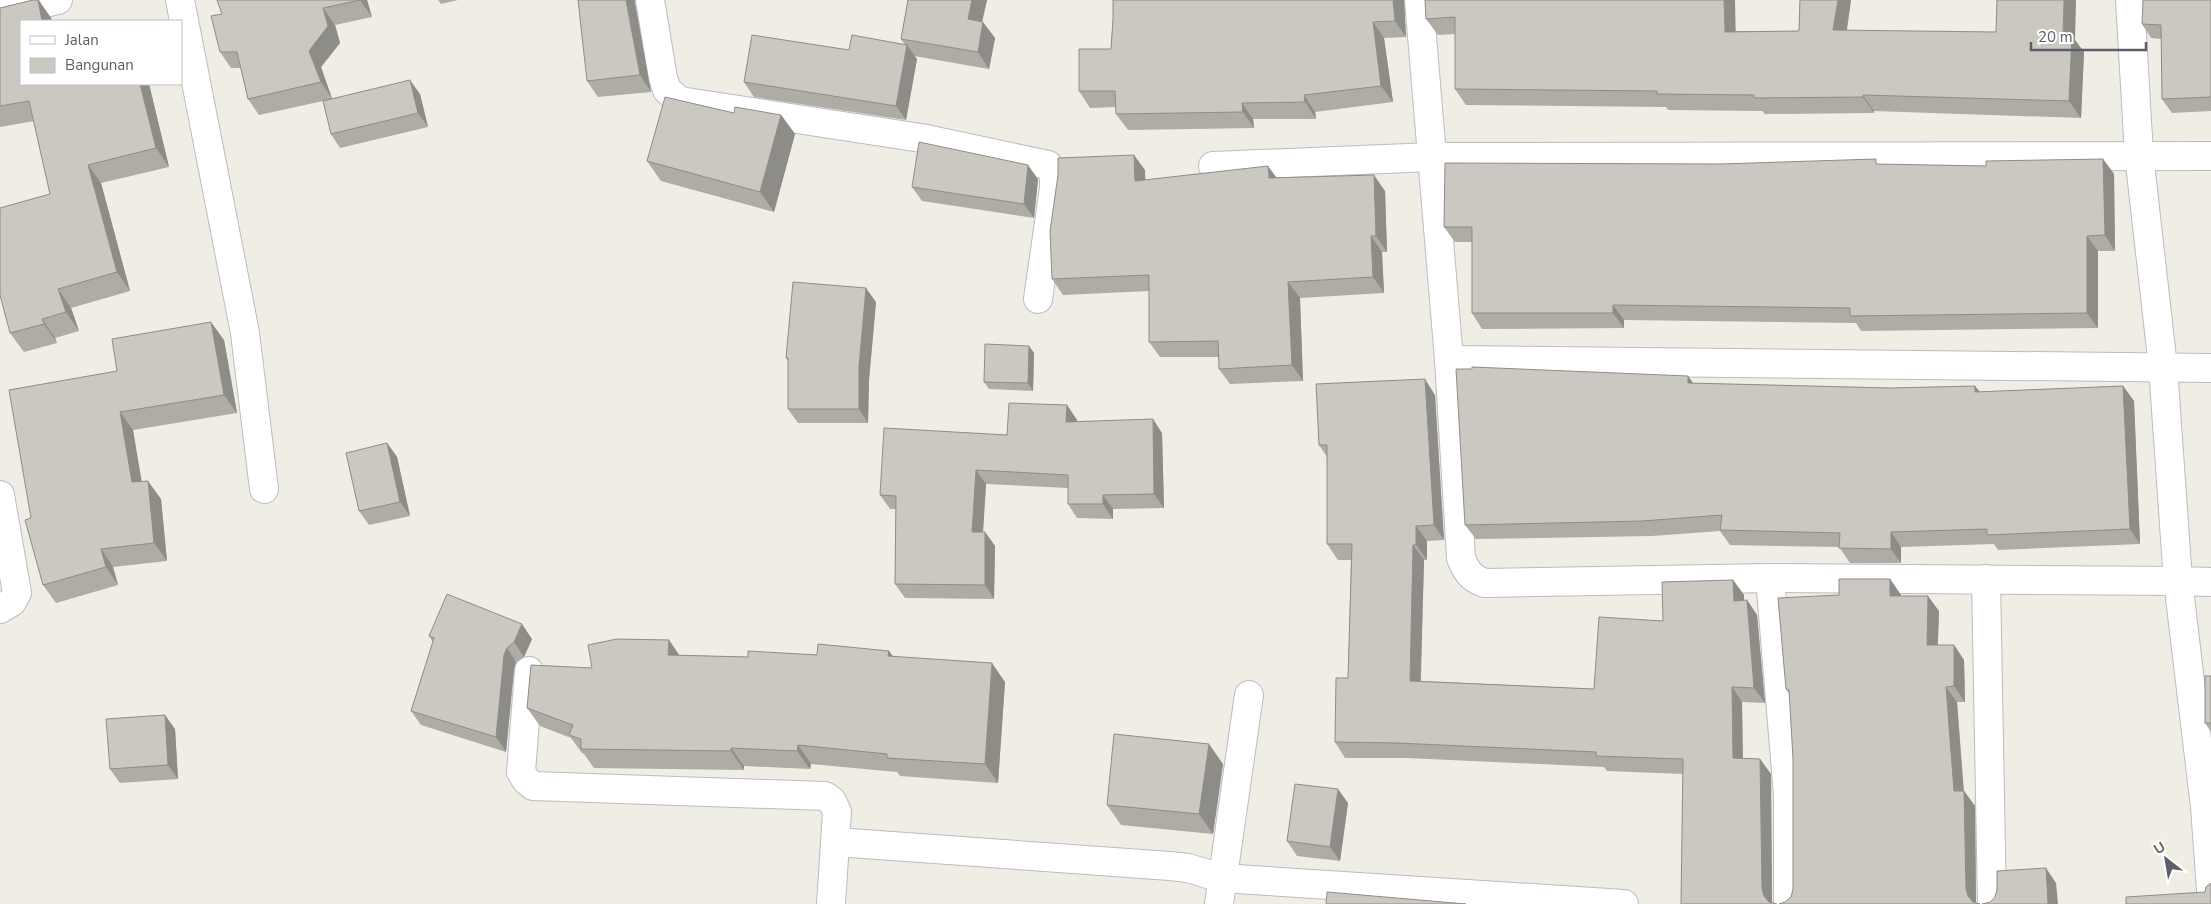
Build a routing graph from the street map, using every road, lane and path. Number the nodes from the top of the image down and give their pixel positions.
1 (58, 0) edge
2 (180, 0) edge
3 (650, 0) edge
4 (1418, 0) edge
5 (2130, 0) edge
6 (0, 14) edge
7 (2139, 155) junction
8 (2211, 156) edge
9 (1432, 157) junction
10 (1213, 166) dead end
11 (1038, 299) dead end
12 (1449, 360) junction
13 (2163, 367) junction
14 (2211, 368) edge
15 (264, 489) dead end
16 (0, 495) edge
17 (1770, 578) junction
18 (1986, 579) junction
19 (2178, 581) junction
20 (2211, 582) edge
21 (0, 609) edge
22 (529, 671) edge
23 (1249, 695) dead end
24 (2208, 807) edge
25 (836, 842) junction
26 (2211, 890) edge
27 (1220, 891) edge
28 (831, 904) edge
29 (1624, 904) edge
30 (1788, 904) edge
31 (1992, 904) edge

1 - 6 street
2 - 15 street
3 - 11 street
4 - 9 street
5 - 7 street
7 - 8 street
7 - 9 street
7 - 13 street
9 - 10 street
9 - 12 street
12 - 13 street
12 - 17 street
13 - 14 street
13 - 19 street
16 - 21 street
17 - 18 street
17 - 30 street
18 - 19 street
18 - 31 street
19 - 20 street
19 - 24 street
22 - 25 street
23 - 27 street
24 - 26 street
25 - 27 street
25 - 28 street
27 - 29 street

